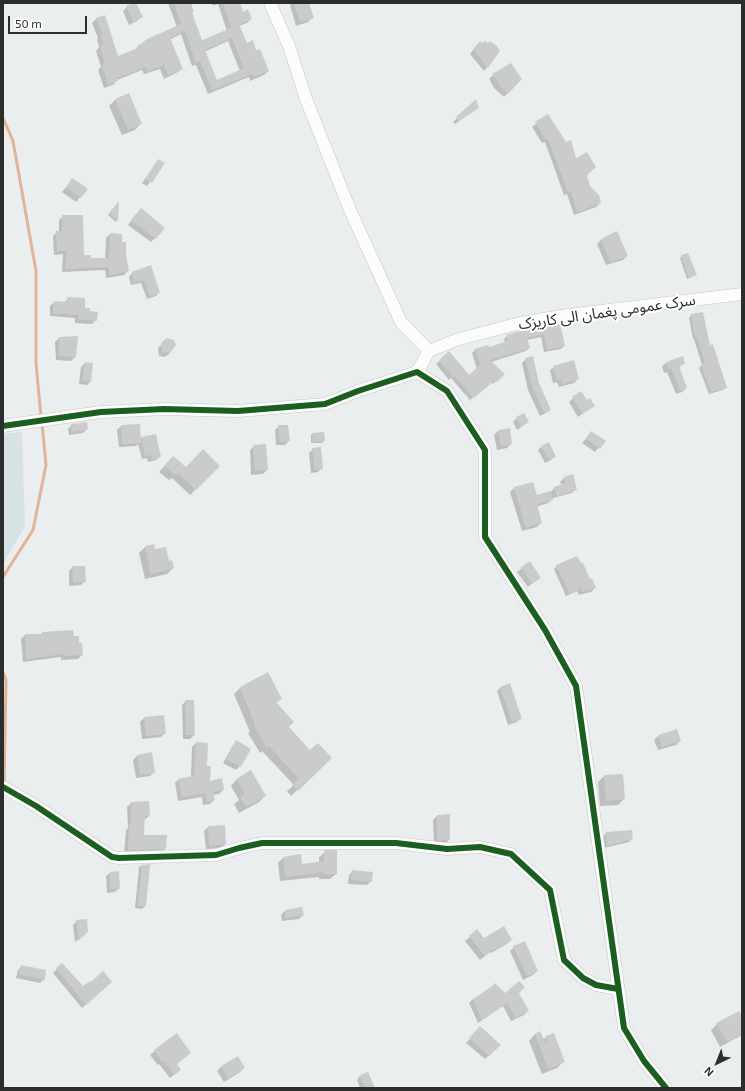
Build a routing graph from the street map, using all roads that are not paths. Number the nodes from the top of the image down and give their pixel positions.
1 (270, 3) edge
2 (742, 294) edge
3 (429, 351) junction
4 (417, 372) junction
5 (3, 426) edge
6 (3, 787) edge
7 (618, 989) junction
8 (666, 1088) edge

1 - 3 street
2 - 3 street, سرک عمومی پغمان الی کاریزک
3 - 4 street
4 - 5 street
4 - 7 street
6 - 7 street
7 - 8 street

